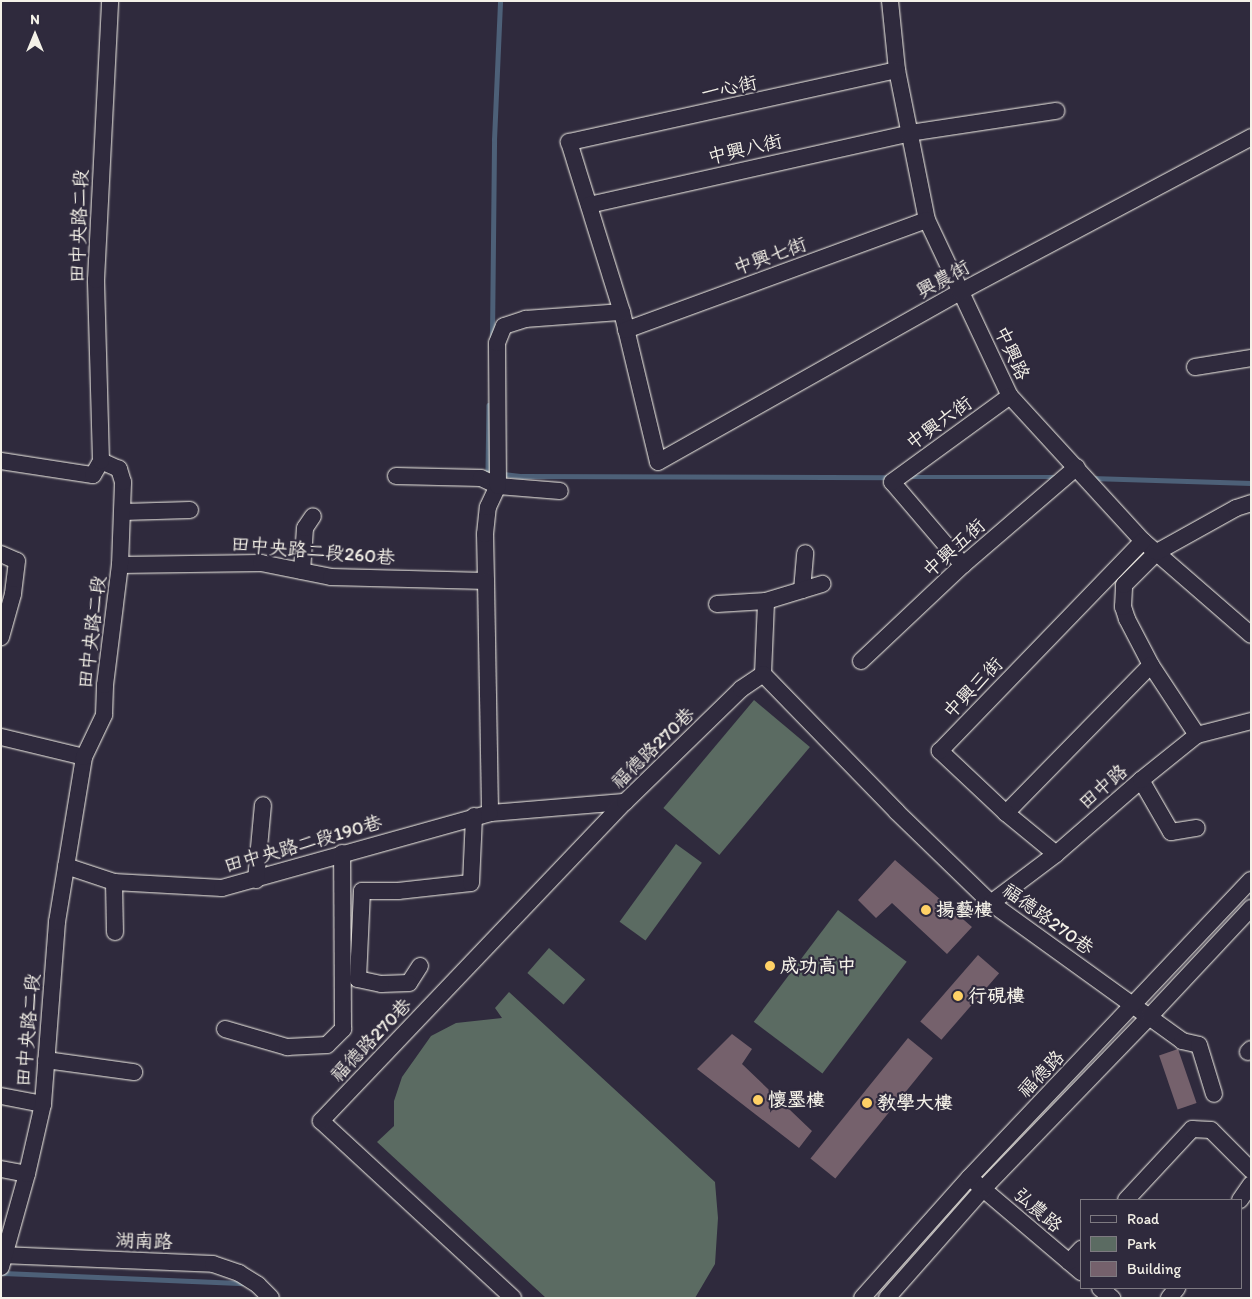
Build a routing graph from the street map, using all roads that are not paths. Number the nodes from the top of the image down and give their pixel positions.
1 (110, 1) edge
2 (890, 1) edge
3 (898, 70) junction
4 (1056, 111) dead end
5 (910, 132) junction
6 (1251, 137) edge
7 (589, 205) junction
8 (927, 220) junction
9 (960, 292) junction
10 (622, 312) junction
11 (626, 330) junction
12 (1251, 358) edge
13 (1195, 367) dead end
14 (1010, 396) junction
15 (1, 461) edge
16 (102, 461) junction
17 (1077, 467) junction
18 (396, 476) dead end
19 (498, 486) junction
20 (560, 491) dead end
21 (1251, 503) edge
22 (190, 510) dead end
23 (123, 512) junction
24 (313, 516) dead end
25 (1144, 540) junction
26 (805, 552) dead end
27 (1157, 552) junction
28 (1, 554) edge
29 (120, 565) junction
30 (963, 565) junction
31 (302, 571) junction
32 (486, 580) junction
33 (822, 584) dead end
34 (802, 590) junction
35 (766, 601) junction
36 (717, 604) dead end
37 (1251, 635) edge
38 (1, 637) edge
39 (861, 661) dead end
40 (1151, 665) junction
41 (763, 674) junction
42 (1251, 721) edge
43 (1197, 735) junction
44 (1, 737) edge
45 (84, 757) junction
46 (1141, 780) junction
47 (625, 802) junction
48 (263, 805) dead end
49 (490, 813) junction
50 (1006, 813) junction
51 (474, 816) junction
52 (1197, 828) dead end
53 (342, 852) junction
54 (1056, 854) junction
55 (66, 866) junction
56 (256, 880) junction
57 (1251, 880) edge
58 (114, 882) junction
59 (991, 903) junction
60 (1251, 908) edge
61 (115, 932) dead end
62 (420, 966) dead end
63 (1134, 1005) junction
64 (1150, 1016) junction
65 (225, 1030) dead end
66 (46, 1060) junction
67 (134, 1072) dead end
68 (1214, 1094) dead end
69 (1, 1096) edge
70 (43, 1104) junction
71 (1, 1169) edge
72 (1251, 1170) edge
73 (27, 1174) junction
74 (970, 1178) junction
75 (1251, 1184) edge
76 (983, 1189) junction
77 (1127, 1199) edge
78 (1241, 1199) edge
79 (1080, 1252) edge
80 (3, 1261) edge
81 (1075, 1267) edge
82 (1101, 1289) edge
83 (271, 1298) edge
84 (513, 1298) edge
85 (862, 1298) edge
86 (887, 1298) edge
87 (1112, 1298) edge

1 - 16 street, 田中央路二段
2 - 3 street, 中興路
3 - 5 street, 中興路
3 - 7 street, 一心街
4 - 5 street, 中興八街
5 - 7 street, 中興八街
5 - 8 street, 中興路
6 - 9 street, 興農街
7 - 10 street
8 - 9 street, 中興路
8 - 11 street, 中興七街
9 - 11 street, 興農街
9 - 14 street, 中興路
10 - 11 street
10 - 19 street
12 - 13 street
14 - 17 street, 中興路
14 - 30 street, 中興六街
15 - 16 street
16 - 23 street, 田中央路二段
17 - 25 street, 中興路
17 - 30 street, 中興五街
18 - 19 street
19 - 20 street
19 - 32 street
21 - 27 street
22 - 23 street
23 - 29 street, 田中央路二段
24 - 31 street
25 - 27 street, 中興路
25 - 50 street, 中興三街
26 - 34 street
27 - 37 street, 中興路
27 - 40 street
28 - 38 street
29 - 31 street, 田中央路二段260巷
29 - 45 street, 田中央路二段
30 - 39 street, 中興五街
31 - 32 street, 田中央路二段260巷
32 - 49 street
33 - 34 street
34 - 35 street
35 - 36 street
35 - 41 street
40 - 43 street
40 - 50 street
41 - 47 street, 福德路270巷
41 - 59 street, 福德路270巷
42 - 43 street, 田中路
43 - 46 street, 田中路
44 - 45 street
45 - 55 street, 田中央路二段
46 - 52 street
46 - 54 street, 田中路
47 - 49 street, 田中央路二段190巷
47 - 84 street, 福德路270巷
48 - 56 street
49 - 51 street, 田中央路二段190巷
50 - 54 street, 中興三街
51 - 53 street, 田中央路二段190巷
51 - 62 street
53 - 56 street, 田中央路二段190巷
53 - 65 street
54 - 59 street, 田中路
55 - 58 street, 田中央路二段190巷
55 - 66 street, 田中央路二段
56 - 58 street, 田中央路二段190巷
57 - 63 street, 福德路
58 - 61 street
59 - 63 street, 福德路270巷
60 - 64 street, 福德路
63 - 64 street, 福德路270巷
63 - 74 street, 福德路
64 - 68 street, 福德路270巷
64 - 76 street, 福德路
66 - 67 street
66 - 70 street, 田中央路二段
69 - 70 street
70 - 73 street, 田中央路二段
71 - 73 street
72 - 77 street
73 - 80 street, 田中央路二段
74 - 76 street, 弘農路
74 - 85 street, 福德路
75 - 78 street
76 - 81 street, 弘農路
76 - 86 street, 福德路
79 - 81 street
80 - 83 street, 湖南路
82 - 87 street

